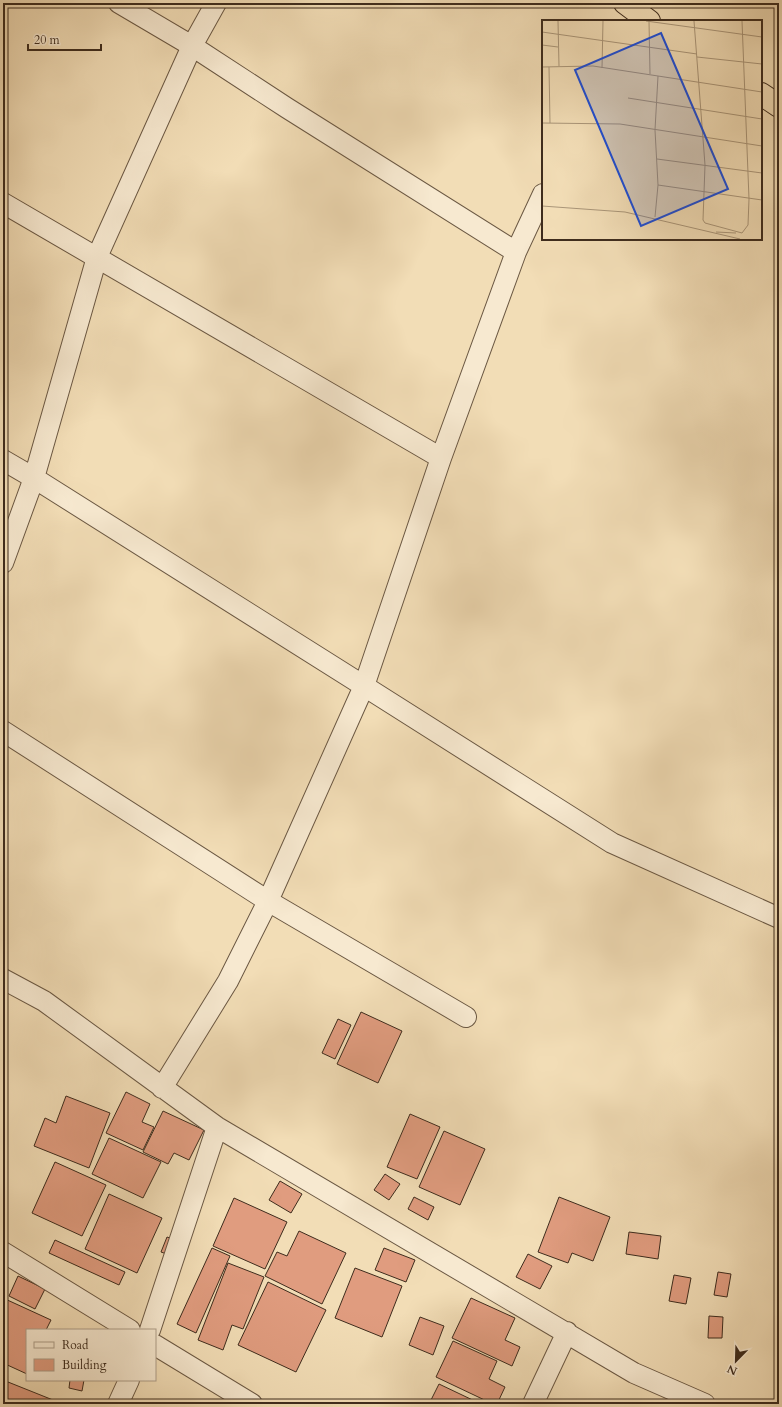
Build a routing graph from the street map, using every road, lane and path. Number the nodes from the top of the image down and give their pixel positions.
1 (119, 3) edge
2 (216, 3) edge
3 (625, 3) edge
4 (648, 20) edge
5 (192, 46) junction
6 (762, 95) edge
7 (779, 106) edge
8 (542, 196) edge
9 (3, 203) edge
10 (516, 252) junction
11 (97, 257) junction
12 (441, 458) junction
13 (3, 460) edge
14 (34, 478) junction
15 (3, 563) edge
16 (364, 686) junction
17 (3, 731) edge
18 (268, 901) junction
19 (779, 918) edge
20 (3, 979) edge
21 (466, 1017) dead end
22 (162, 1088) junction
23 (217, 1127) junction
24 (3, 1252) edge
25 (128, 1329) edge
26 (150, 1329) edge
27 (567, 1332) junction
28 (156, 1346) edge
29 (129, 1381) edge
30 (118, 1404) edge
31 (252, 1404) edge
32 (533, 1404) edge
33 (705, 1404) edge

1 - 5 street
2 - 5 street
3 - 4 highway
5 - 10 street
5 - 11 street
6 - 7 highway
8 - 10 street
9 - 11 street
10 - 12 street
11 - 12 street
11 - 14 street
12 - 16 street
13 - 14 street
14 - 15 street
14 - 16 street
16 - 18 street
16 - 19 street
17 - 18 street
18 - 21 street
18 - 22 street
20 - 22 street
22 - 23 street
23 - 26 street
23 - 27 street
24 - 25 street
27 - 32 street
27 - 33 street
28 - 31 street
29 - 30 street

